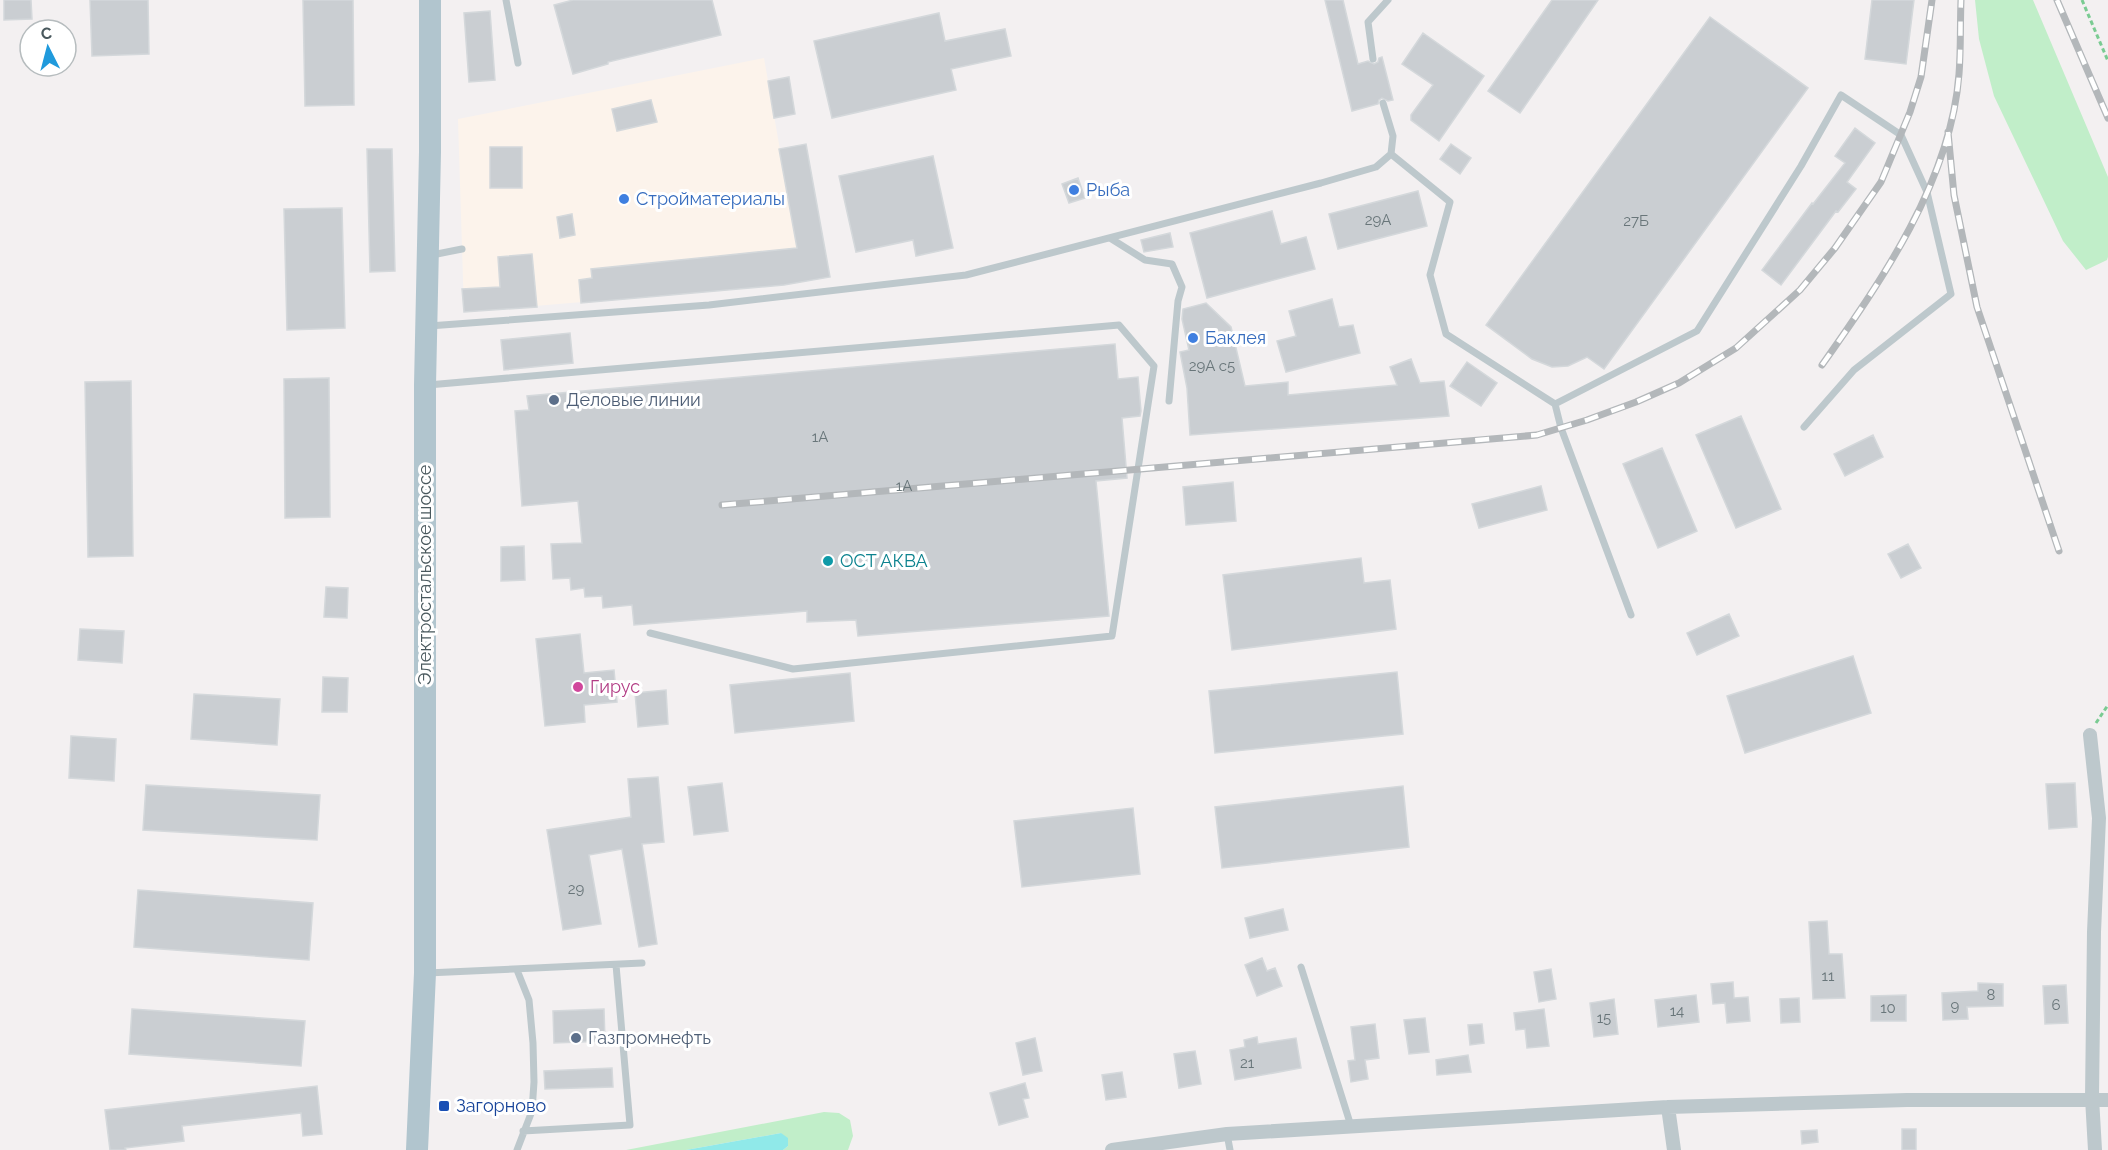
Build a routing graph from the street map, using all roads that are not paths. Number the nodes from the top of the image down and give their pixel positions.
1 (429, 0) edge
2 (506, 0) edge
3 (1388, 0) edge
4 (1373, 59) dead end
5 (518, 63) dead end
6 (1383, 103) dead end
7 (1391, 154) junction
8 (1110, 238) junction
9 (462, 249) dead end
10 (428, 256) junction
11 (427, 326) junction
12 (425, 385) junction
13 (1169, 401) dead end
14 (1555, 404) junction
15 (1804, 427) dead end
16 (1630, 615) dead end
17 (650, 633) dead end
18 (2090, 735) road end
19 (642, 963) dead end
20 (616, 965) junction
21 (1301, 967) dead end
22 (517, 970) junction
23 (424, 973) junction
24 (2092, 1098) junction
25 (2108, 1100) edge
26 (1668, 1107) junction
27 (1351, 1126) junction
28 (523, 1131) junction
29 (1227, 1134) junction
30 (417, 1150) edge
31 (517, 1150) edge
32 (1112, 1150) edge
33 (1230, 1150) edge
34 (1674, 1150) edge
35 (2095, 1150) edge

1 - 10 main road, Электростальское шоссе
2 - 5 lane
3 - 4 lane
6 - 7 lane
7 - 8 lane
7 - 14 lane
8 - 11 lane
8 - 13 lane
9 - 10 lane
10 - 11 main road, Электростальское шоссе
11 - 12 main road, Электростальское шоссе
12 - 17 lane
12 - 23 main road, Электростальское шоссе
14 - 15 lane
14 - 16 lane
18 - 24 street
19 - 20 lane
20 - 22 lane
20 - 28 lane
21 - 27 lane
22 - 23 lane
22 - 28 lane
23 - 30 main road, Электростальское шоссе
24 - 25 street
24 - 26 street
24 - 35 street
26 - 27 street
26 - 34 street
27 - 29 street
28 - 31 lane
29 - 32 street
29 - 33 lane

